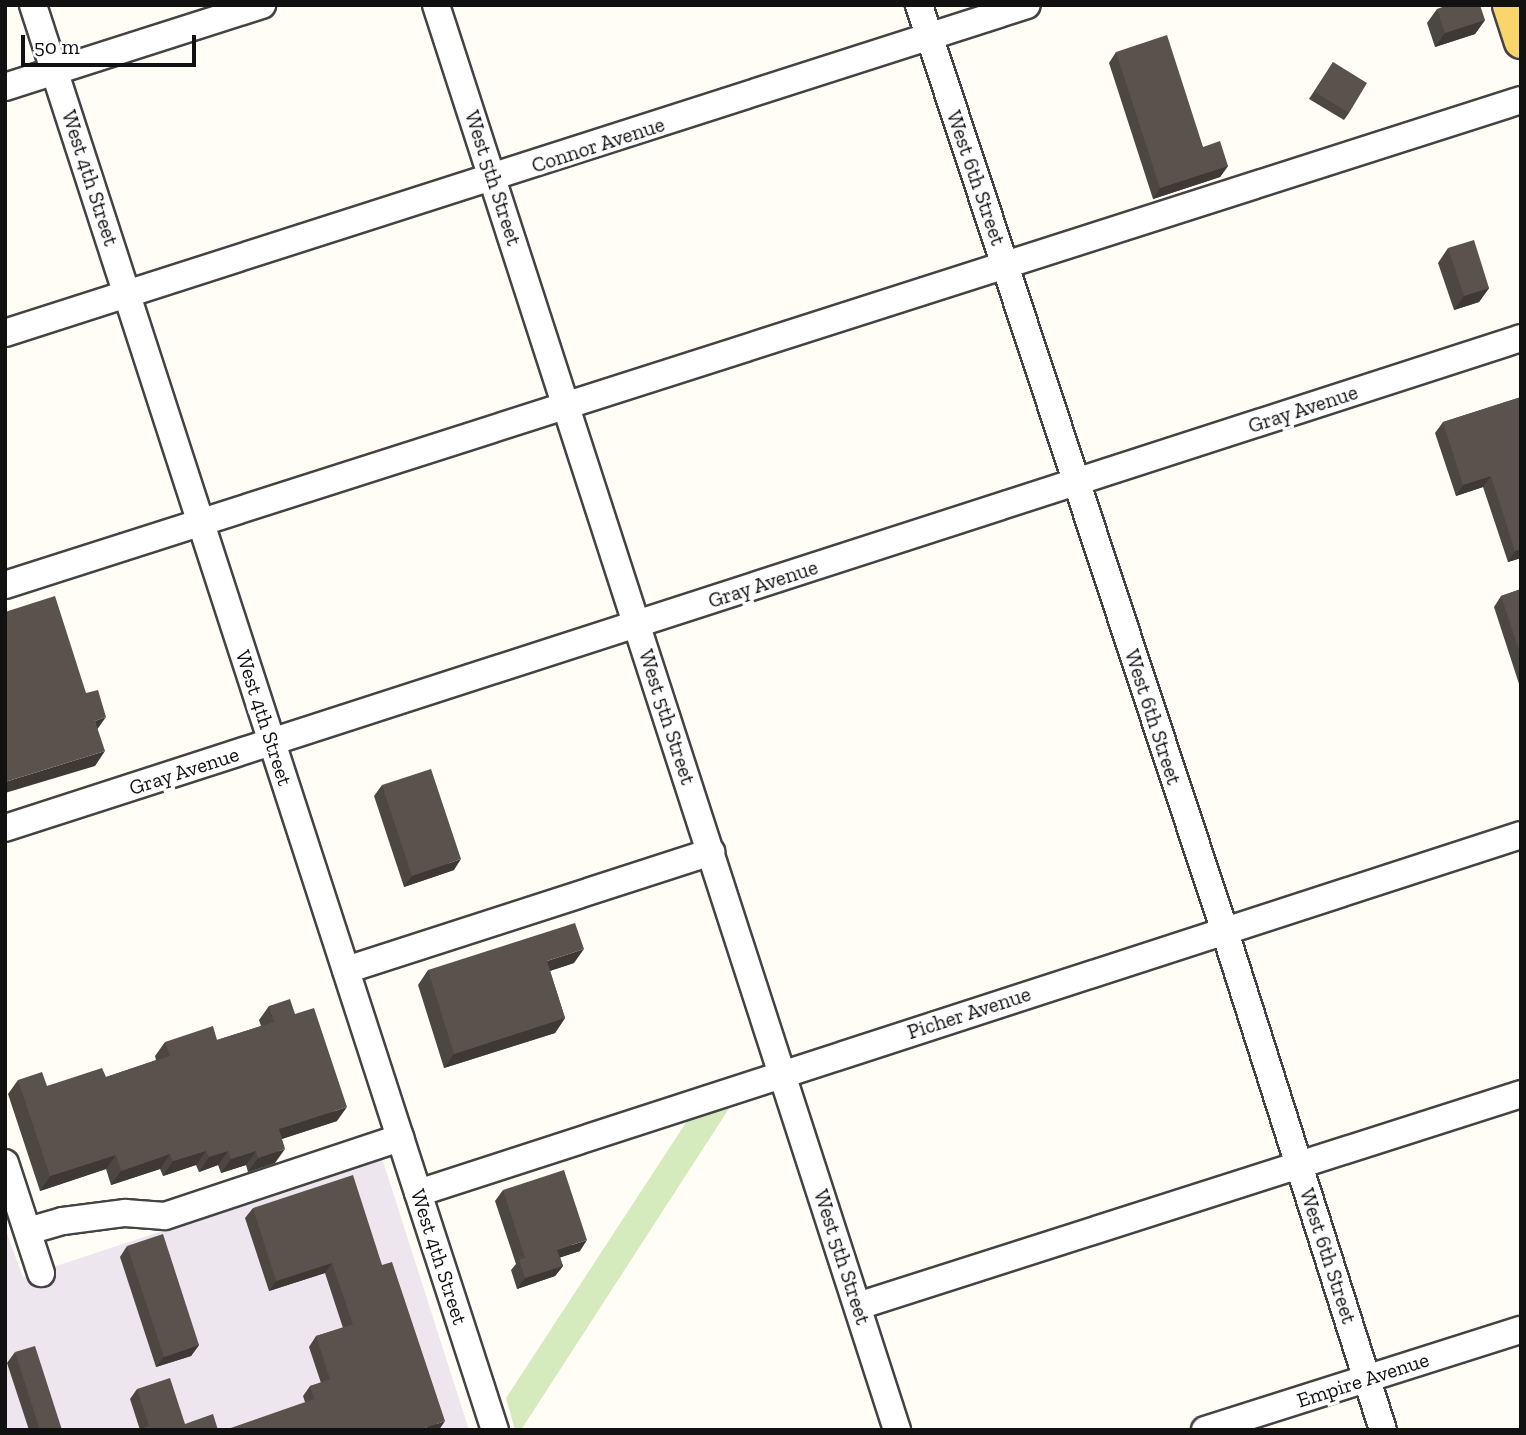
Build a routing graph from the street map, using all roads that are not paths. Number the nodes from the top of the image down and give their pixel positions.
1 (33, 5) edge
2 (262, 5) edge
3 (436, 5) edge
4 (919, 5) edge
5 (1027, 5) edge
6 (1509, 5) edge
7 (929, 37) junction
8 (1521, 41) edge
9 (54, 71) junction
10 (5, 87) edge
11 (1521, 100) edge
12 (493, 179) junction
13 (1005, 265) junction
14 (128, 295) junction
15 (5, 333) edge
16 (1521, 338) edge
17 (566, 405) junction
18 (1076, 484) junction
19 (201, 522) junction
20 (5, 585) edge
21 (636, 624) junction
22 (272, 742) junction
23 (5, 828) edge
24 (1521, 835) edge
25 (711, 852) junction
26 (1225, 932) junction
27 (346, 970) junction
28 (782, 1073) junction
29 (1521, 1094) edge
30 (400, 1138) junction
31 (5, 1163) edge
32 (1299, 1167) junction
33 (418, 1194) junction
34 (27, 1231) junction
35 (41, 1273) dead end
36 (858, 1306) junction
37 (1521, 1330) edge
38 (1367, 1379) junction
39 (495, 1430) edge
40 (897, 1430) edge
41 (1205, 1430) edge
42 (1383, 1430) edge

1 - 9 street, West 4th Street
2 - 9 street
3 - 12 street, West 5th Street
4 - 7 street, West 6th Street
5 - 7 street, Connor Avenue
6 - 8 main road
7 - 12 street, Connor Avenue
7 - 13 street, West 6th Street
9 - 10 street
9 - 14 street, West 4th Street
11 - 13 street
12 - 14 street, Connor Avenue
12 - 17 street, West 5th Street
13 - 17 street
13 - 18 street, West 6th Street
14 - 15 street, Connor Avenue
14 - 19 street, West 4th Street
16 - 18 street, Gray Avenue
17 - 19 street
17 - 21 street, West 5th Street
18 - 21 street, Gray Avenue
18 - 26 street, West 6th Street
19 - 20 street
19 - 22 street, West 4th Street
21 - 22 street, Gray Avenue
21 - 25 street, West 5th Street
22 - 23 street, Gray Avenue
22 - 27 street, West 4th Street
24 - 26 street, Picher Avenue
25 - 27 street
25 - 28 street, West 5th Street
26 - 28 street, Picher Avenue
26 - 32 street, West 6th Street
27 - 30 street, West 4th Street
28 - 33 street, Picher Avenue
28 - 36 street, West 5th Street
29 - 32 street
30 - 33 street, West 4th Street
30 - 34 street
31 - 34 street
32 - 36 street
32 - 38 street, West 6th Street
33 - 39 street, West 4th Street
34 - 35 street
36 - 40 street, West 5th Street
37 - 38 street, Empire Avenue
38 - 41 street, Empire Avenue
38 - 42 street, West 6th Street

